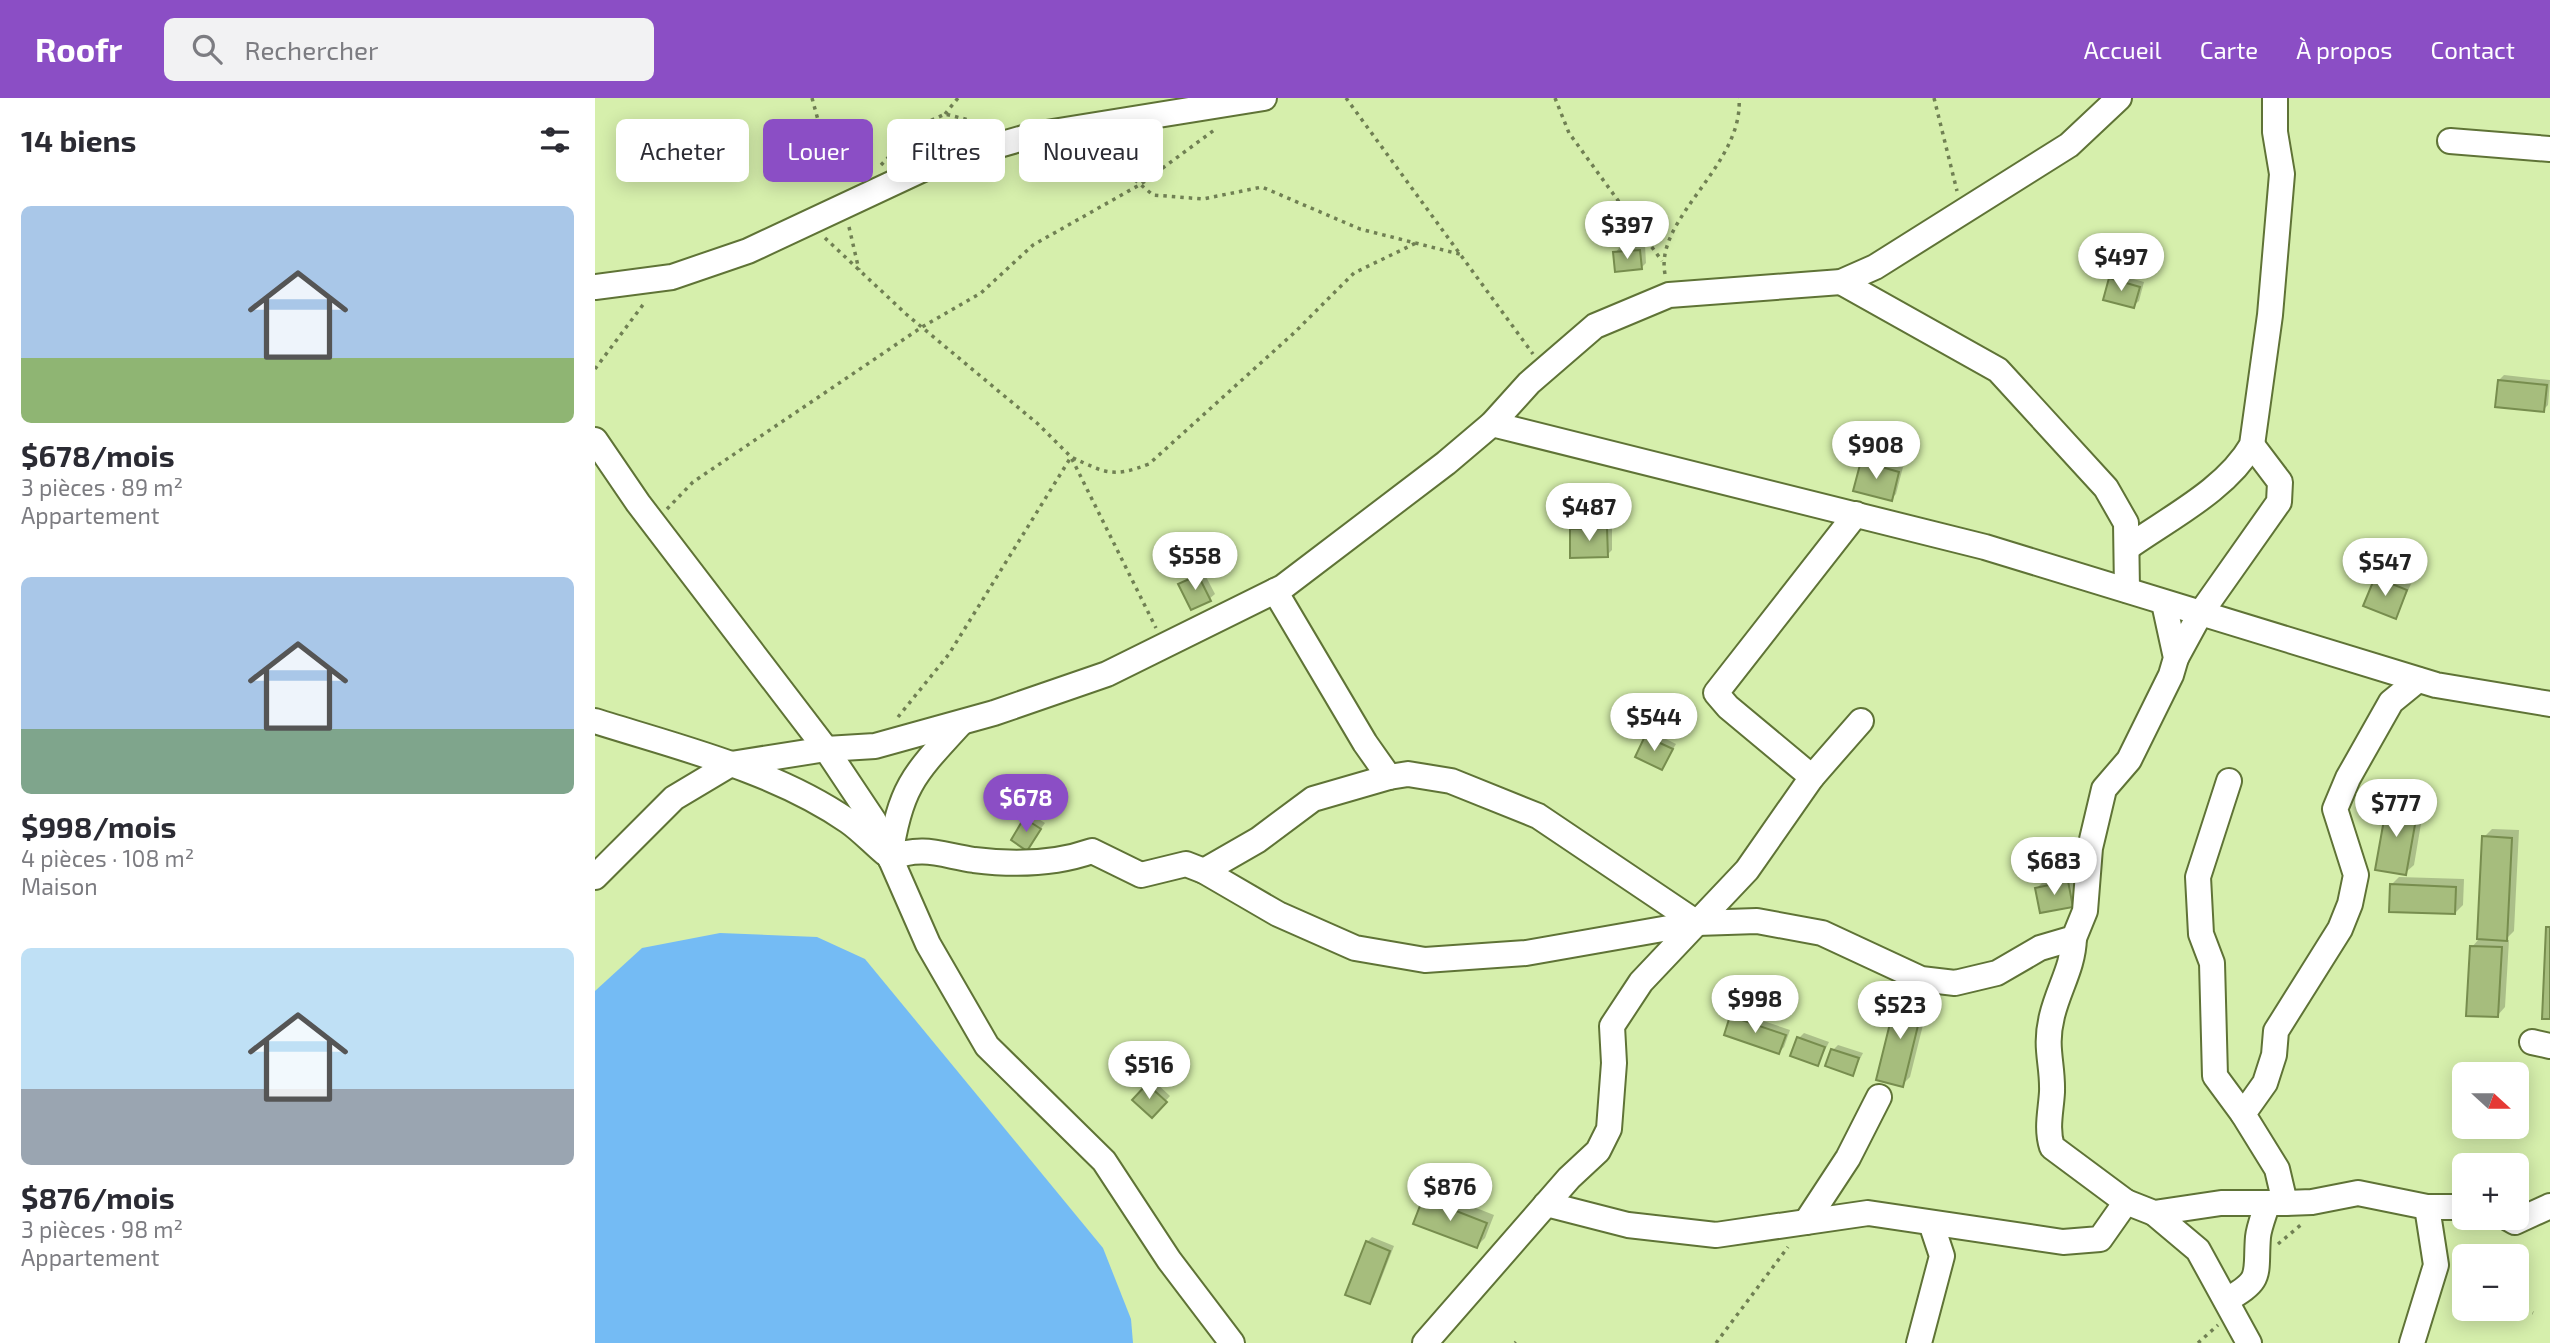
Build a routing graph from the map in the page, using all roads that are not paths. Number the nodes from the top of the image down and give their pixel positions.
1 (1264, 98) edge
2 (2119, 98) edge
3 (2275, 98) edge
4 (2450, 141) dead end
5 (2550, 149) edge
6 (1841, 282) junction
7 (595, 286) edge
8 (1492, 424) junction
9 (595, 440) edge
10 (2252, 445) junction
11 (1856, 514) junction
12 (2127, 548) junction
13 (2127, 590) junction
14 (1275, 591) junction
15 (2164, 603) junction
16 (2200, 614) junction
17 (2176, 658) junction
18 (2418, 680) junction
19 (2550, 704) edge
20 (595, 721) edge
21 (1861, 721) dead end
22 (962, 722) junction
23 (826, 749) junction
24 (731, 764) junction
25 (1389, 776) junction
26 (1812, 777) junction
27 (2229, 781) dead end
28 (890, 858) junction
29 (1204, 871) junction
30 (595, 877) edge
31 (1697, 923) junction
32 (2074, 938) junction
33 (1879, 1097) dead end
34 (2243, 1114) junction
35 (2126, 1202) junction
36 (2276, 1204) junction
37 (1546, 1205) junction
38 (2550, 1206) edge
39 (2427, 1207) junction
40 (2452, 1207) edge
41 (2154, 1213) junction
42 (2529, 1218) edge
43 (1806, 1222) junction
44 (1931, 1223) junction
45 (2226, 1300) junction
46 (1232, 1343) edge
47 (1425, 1343) edge
48 (1919, 1343) edge
49 (2249, 1343) edge
50 (2412, 1343) edge

1 - 7 street
2 - 6 street
3 - 10 street
4 - 5 street
6 - 8 street
6 - 12 street
8 - 11 street
8 - 14 street
9 - 23 street
10 - 12 street
10 - 16 street
11 - 13 street
11 - 26 street
12 - 13 street
13 - 15 street
14 - 22 street
14 - 25 street
15 - 16 street
15 - 17 street
16 - 17 street
16 - 18 street
17 - 32 street
18 - 19 street
18 - 34 street
20 - 24 street
21 - 26 street
22 - 23 street
22 - 28 street
23 - 24 street
23 - 28 street
24 - 28 street
24 - 30 street
25 - 29 street
25 - 31 street
26 - 31 street
27 - 34 street
28 - 29 street
28 - 46 street
29 - 31 street
31 - 32 street
31 - 37 street
32 - 35 street
33 - 43 street
34 - 36 street
35 - 41 street
35 - 44 street
36 - 39 street
36 - 41 street
36 - 45 street
37 - 43 street
37 - 47 street
38 - 42 street
39 - 40 street
39 - 50 street
41 - 45 street
43 - 44 street
44 - 48 street
45 - 49 street

